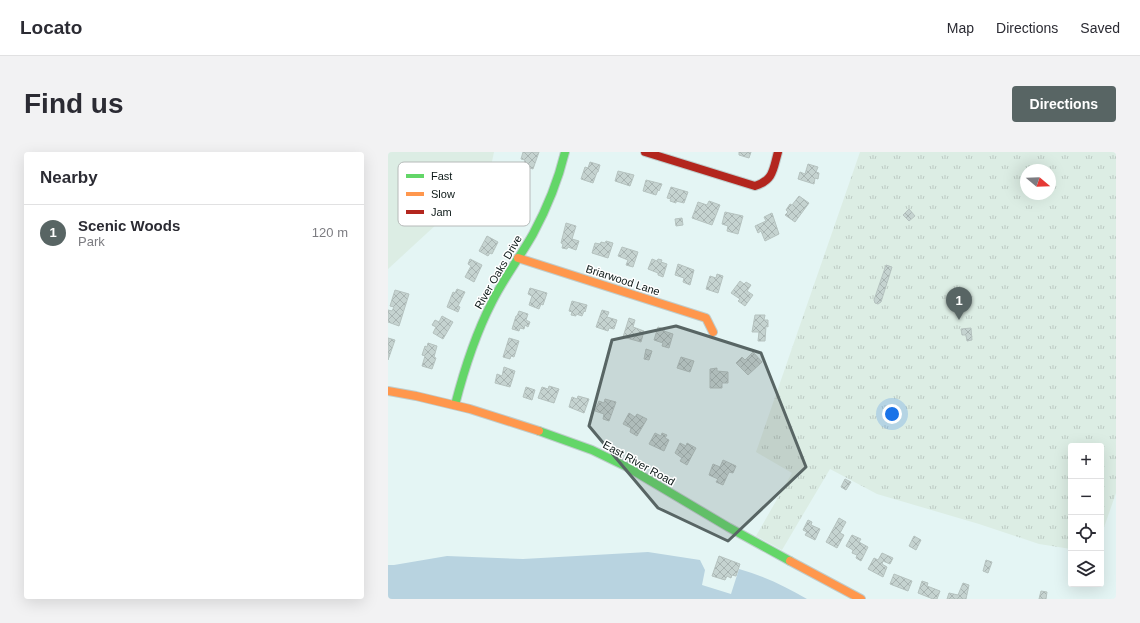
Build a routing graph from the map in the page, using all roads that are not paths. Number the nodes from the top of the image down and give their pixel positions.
1 (565, 152) edge
2 (645, 152) edge
3 (778, 152) edge
4 (518, 258) junction
5 (713, 332) dead end
6 (388, 391) edge
7 (455, 405) junction
8 (861, 599) edge

1 - 4 street, River Oaks Drive
2 - 3 street
4 - 5 street, Briarwood Lane
4 - 7 street, River Oaks Drive
6 - 7 street, East River Road
7 - 8 street, East River Road

